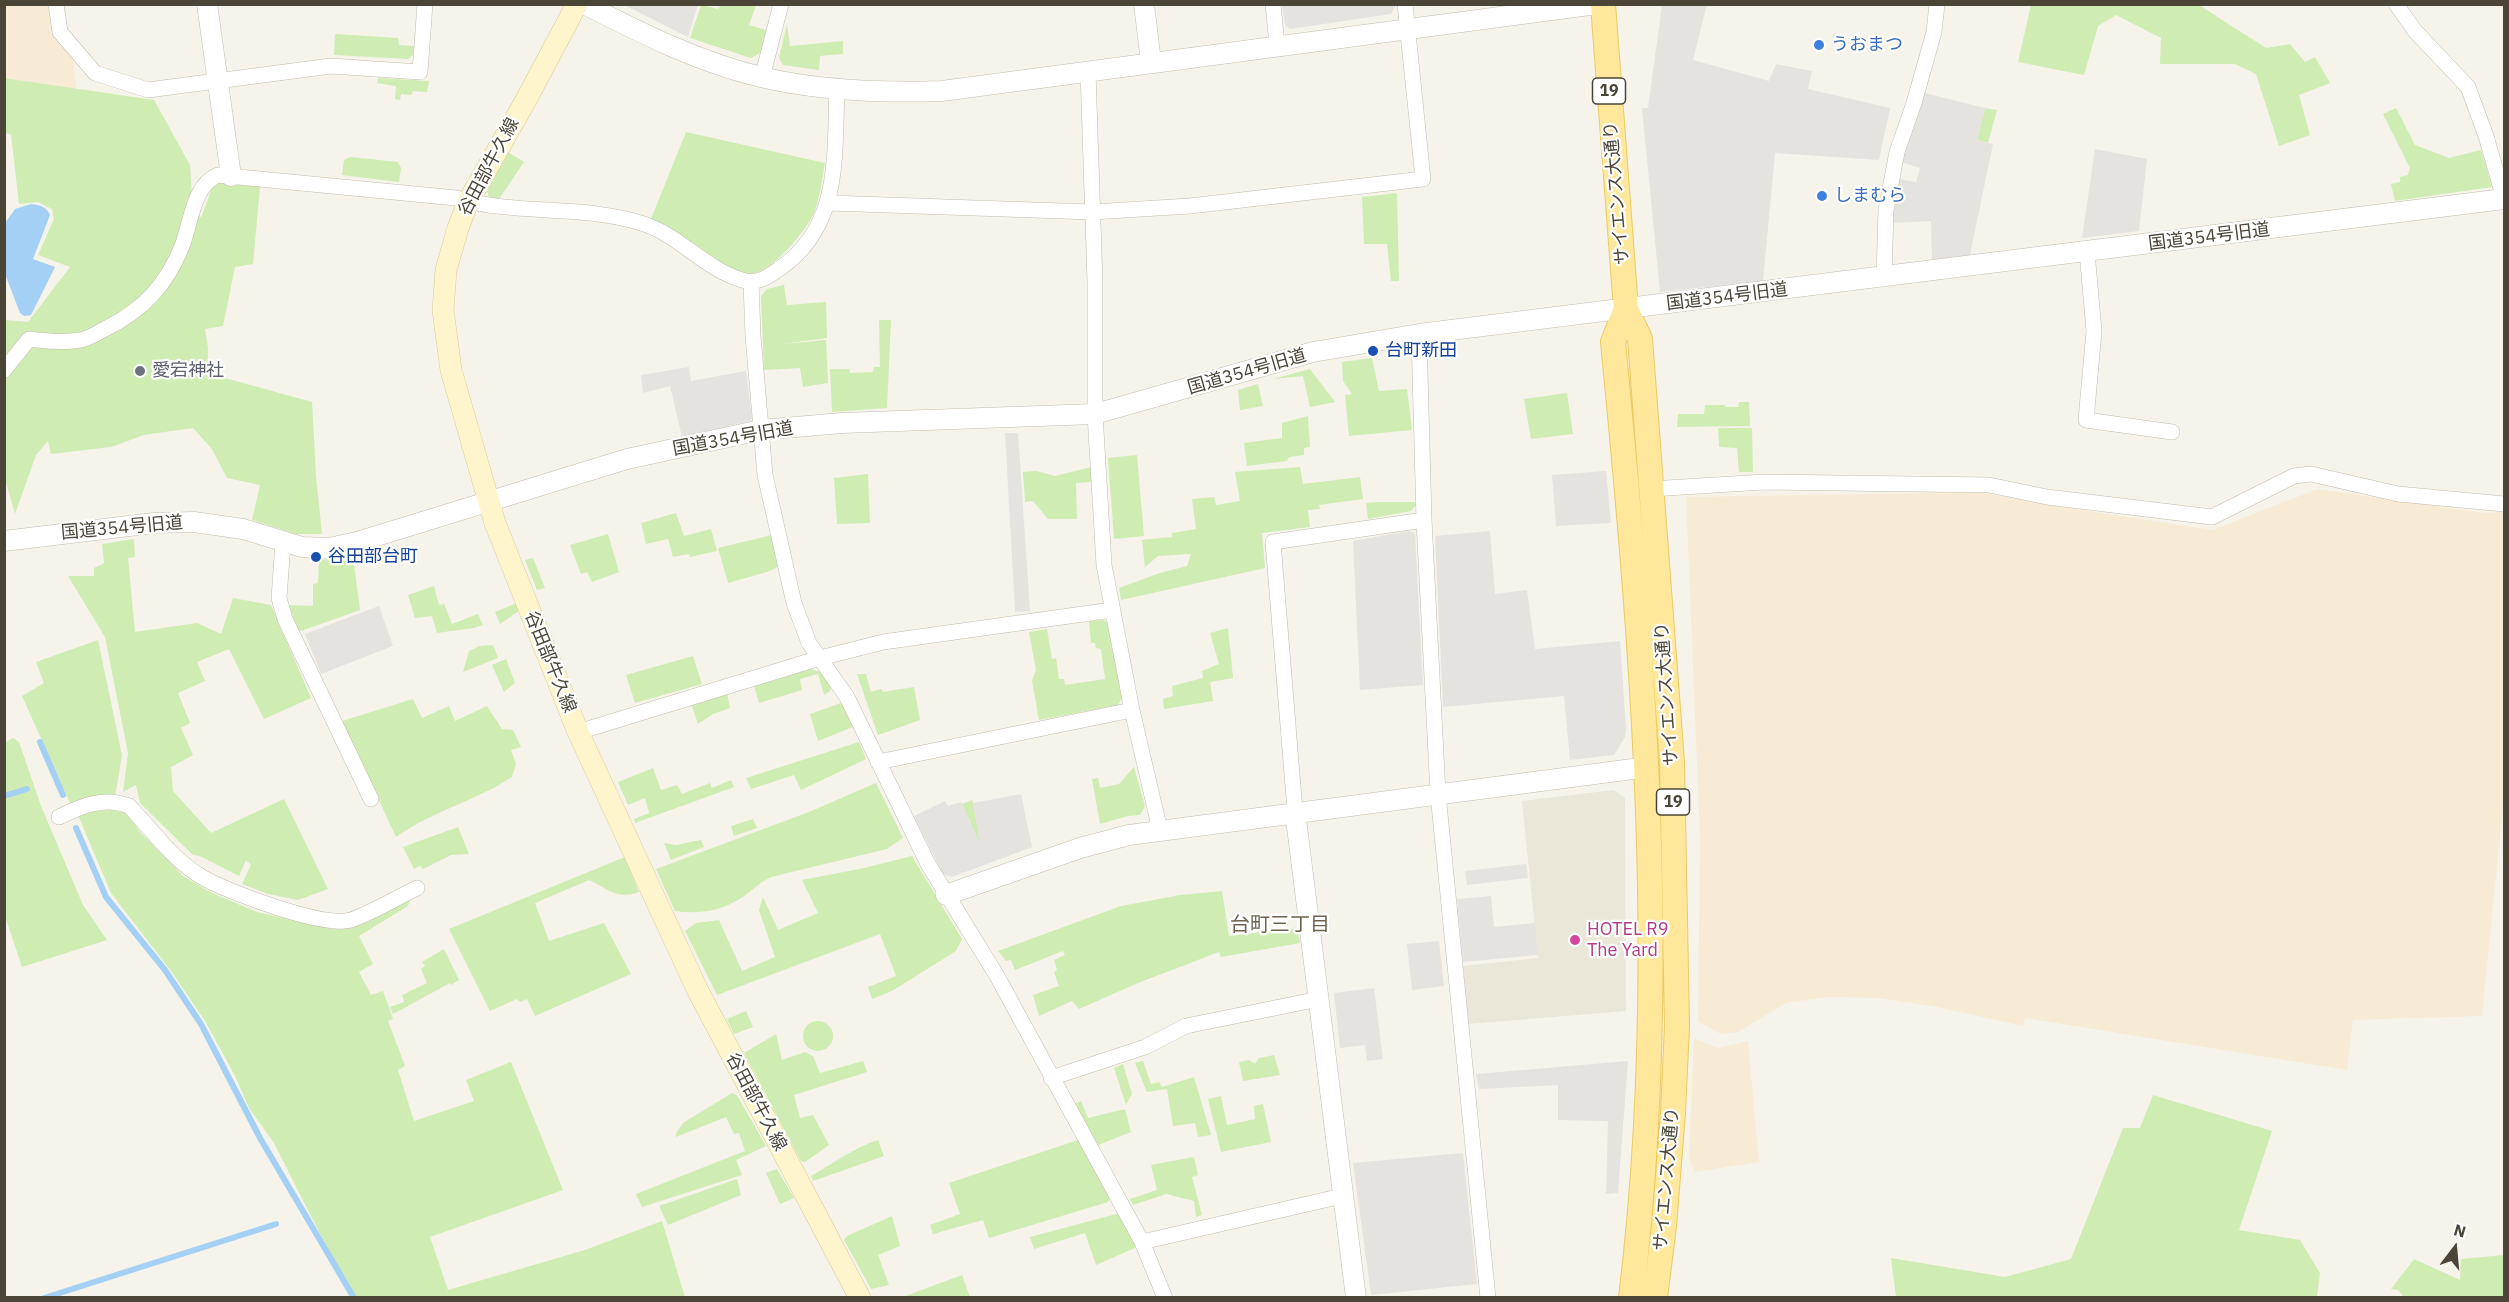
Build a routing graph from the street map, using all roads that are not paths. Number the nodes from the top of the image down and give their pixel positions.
1 (56, 4) edge
2 (207, 4) edge
3 (425, 4) edge
4 (577, 4) edge
5 (584, 4) edge
6 (781, 4) edge
7 (1144, 4) edge
8 (1273, 4) edge
9 (1405, 4) edge
10 (1597, 4) edge
11 (1603, 4) edge
12 (1937, 4) edge
13 (2396, 4) edge
14 (1408, 28) junction
15 (1277, 45) junction
16 (1151, 62) junction
17 (1088, 72) junction
18 (762, 78) junction
19 (218, 82) junction
20 (837, 88) junction
21 (231, 176) junction
22 (2504, 199) edge
23 (468, 202) junction
24 (828, 203) junction
25 (1092, 212) junction
26 (2087, 252) junction
27 (1884, 276) junction
28 (752, 283) junction
29 (1626, 309) junction
30 (1419, 334) junction
31 (4, 370) edge
32 (1095, 414) junction
33 (761, 430) junction
34 (2172, 432) dead end
35 (1651, 489) junction
36 (488, 503) junction
37 (2505, 504) edge
38 (1424, 520) junction
39 (4, 541) edge
40 (283, 543) junction
41 (1112, 610) junction
42 (820, 658) junction
43 (1132, 710) junction
44 (578, 732) junction
45 (878, 762) junction
46 (1648, 766) junction
47 (1438, 794) junction
48 (370, 800) dead end
49 (1295, 811) junction
50 (59, 817) dead end
51 (1160, 830) junction
52 (417, 888) dead end
53 (946, 895) junction
54 (1318, 999) junction
55 (1651, 1010) junction
56 (1677, 1011) junction
57 (1051, 1078) junction
58 (1342, 1196) junction
59 (1142, 1242) junction
60 (860, 1298) edge
61 (1165, 1298) edge
62 (1356, 1298) edge
63 (1488, 1298) edge
64 (1631, 1298) edge
65 (1655, 1298) edge

1 - 19 street
2 - 19 street
3 - 19 street
4 - 23 main road, 谷田部牛久線
5 - 18 street
6 - 18 street
7 - 16 street
8 - 15 street
9 - 14 street
10 - 14 street
11 - 29 main road, サイエンス大通り / 19
12 - 27 street
13 - 22 street
14 - 15 street
14 - 25 street
15 - 16 street
16 - 17 street
17 - 20 street
17 - 25 street
18 - 20 street
19 - 21 street
20 - 24 street
21 - 23 street
21 - 31 street
22 - 26 street, 国道354号旧道
23 - 28 street
23 - 36 main road, 谷田部牛久線
24 - 25 street
24 - 28 street
25 - 32 street
26 - 27 street, 国道354号旧道
26 - 34 street
27 - 29 street, 国道354号旧道
28 - 33 street
29 - 30 street, 国道354号旧道
29 - 35 main road, サイエンス大通り / 19
29 - 46 main road, サイエンス大通り / 19
30 - 32 street, 国道354号旧道
30 - 38 street
32 - 33 street, 国道354号旧道
32 - 41 street
33 - 36 street, 国道354号旧道
33 - 42 street
35 - 37 street
35 - 56 main road, サイエンス大通り / 19
36 - 40 street, 国道354号旧道
36 - 44 main road, 谷田部牛久線
38 - 47 street
38 - 49 street
39 - 40 street, 国道354号旧道
40 - 48 street
41 - 42 street
41 - 43 street
42 - 44 street
42 - 45 street
43 - 45 street
43 - 51 street
44 - 60 main road, 谷田部牛久線
45 - 53 street
46 - 47 street
46 - 55 main road, サイエンス大通り / 19
47 - 49 street
47 - 63 street
49 - 51 street
49 - 54 street
50 - 52 street
51 - 53 street
53 - 57 street
54 - 57 street
54 - 58 street
55 - 56 main road
55 - 64 main road, サイエンス大通り / 19
56 - 65 main road, サイエンス大通り / 19
57 - 59 street
58 - 59 street
58 - 62 street
59 - 61 street

